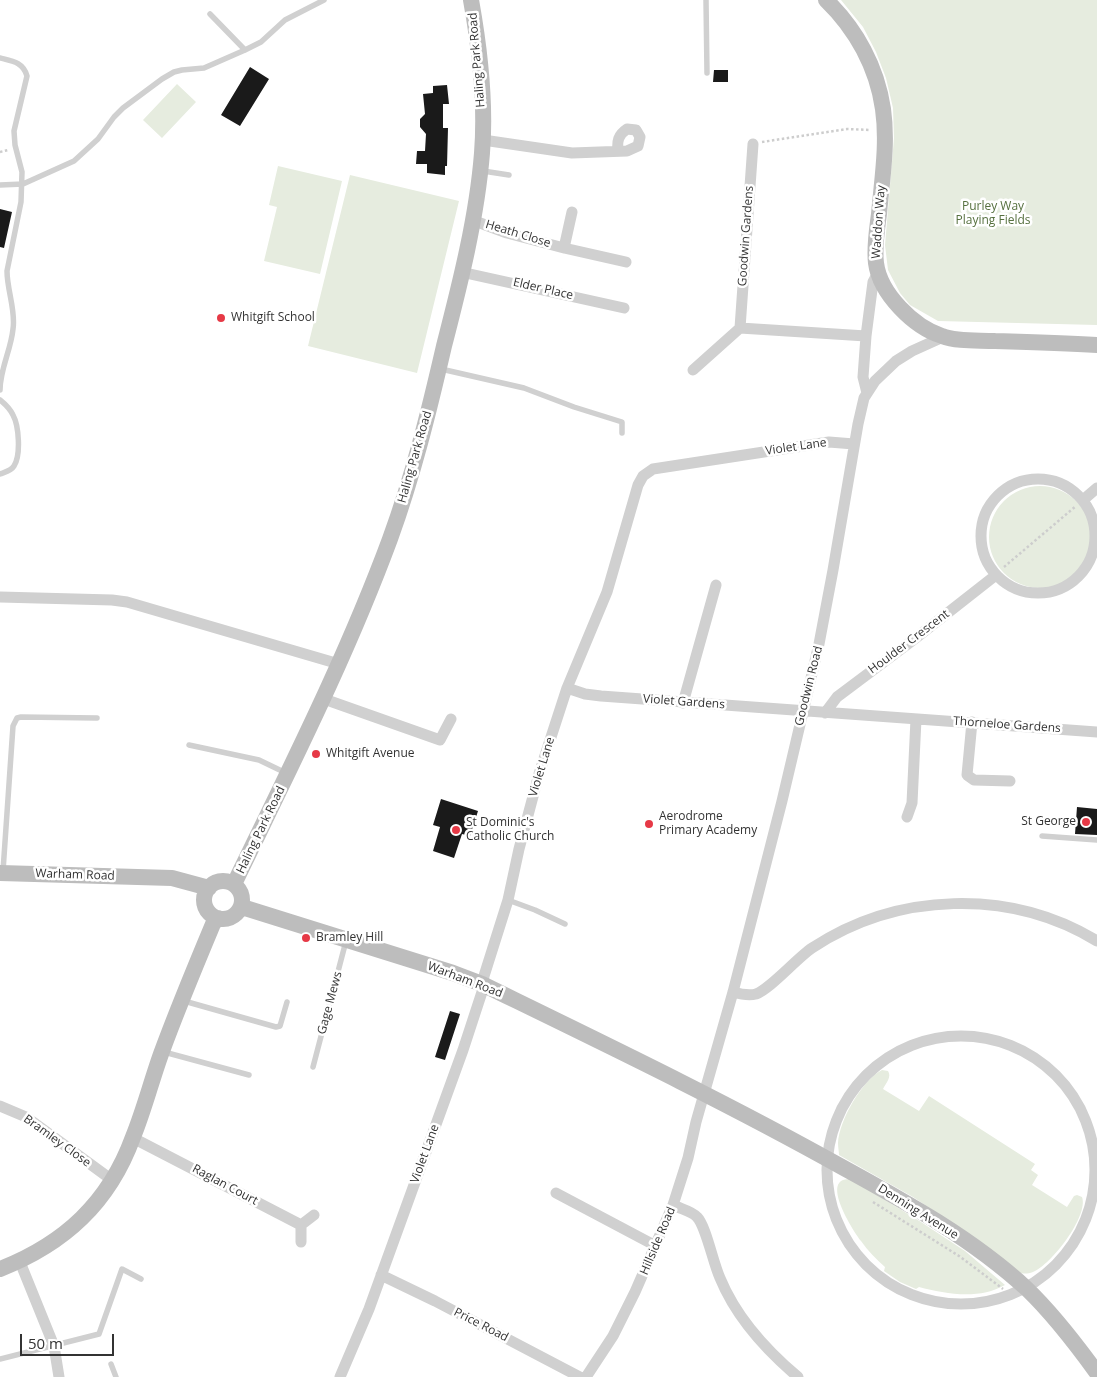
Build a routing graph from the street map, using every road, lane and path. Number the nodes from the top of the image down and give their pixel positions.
1 (324, 0) edge
2 (471, 0) edge
3 (706, 0) edge
4 (826, 0) edge
5 (210, 14) dead end
6 (245, 50) junction
7 (0, 58) edge
8 (707, 73) dead end
9 (885, 131) junction
10 (482, 140) junction
11 (753, 144) joint
12 (618, 151) dead end
13 (480, 171) junction
14 (509, 175) dead end
15 (23, 184) junction
16 (0, 185) edge
17 (572, 212) dead end
18 (472, 220) junction
19 (564, 248) junction
20 (626, 262) dead end
21 (461, 272) junction
22 (878, 273) junction
23 (624, 308) dead end
24 (740, 328) junction
25 (866, 336) junction
26 (943, 337) junction
27 (1097, 345) edge
28 (439, 368) junction
29 (694, 370) dead end
30 (0, 390) edge
31 (867, 393) junction
32 (0, 400) edge
33 (622, 433) dead end
34 (854, 444) junction
35 (0, 474) edge
36 (1097, 488) edge
37 (1083, 500) junction
38 (996, 575) junction
39 (716, 585) dead end
40 (0, 597) edge
41 (339, 664) junction
42 (567, 688) junction
43 (324, 699) junction
44 (683, 703) junction
45 (802, 711) junction
46 (825, 713) junction
47 (97, 718) dead end
48 (451, 719) dead end
49 (916, 719) junction
50 (972, 722) junction
51 (1097, 732) edge
52 (189, 745) dead end
53 (288, 774) junction
54 (1010, 782) dead end
55 (907, 817) dead end
56 (1042, 836) dead end
57 (1097, 840) edge
58 (2, 873) edge
59 (234, 884) junction
60 (208, 888) junction
61 (508, 900) junction
62 (242, 906) junction
63 (218, 918) junction
64 (565, 924) dead end
65 (347, 939) junction
66 (1097, 941) edge
67 (482, 984) junction
68 (733, 992) junction
69 (182, 1000) junction
70 (287, 1002) dead end
71 (162, 1052) junction
72 (313, 1067) dead end
73 (249, 1075) dead end
74 (705, 1094) junction
75 (0, 1106) edge
76 (133, 1138) junction
77 (830, 1160) junction
78 (112, 1180) junction
79 (556, 1193) dead end
80 (870, 1200) dead end
81 (673, 1205) junction
82 (314, 1215) dead end
83 (301, 1225) junction
84 (301, 1242) dead end
85 (656, 1246) junction
86 (20, 1262) junction
87 (0, 1269) edge
88 (382, 1275) junction
89 (141, 1279) dead end
90 (1019, 1292) junction
91 (54, 1346) junction
92 (0, 1359) edge
93 (111, 1364) dead end
94 (1097, 1373) edge
95 (59, 1377) edge
96 (116, 1377) edge
97 (340, 1377) edge
98 (580, 1377) edge
99 (586, 1377) edge
100 (798, 1377) edge

1 - 6 lane
2 - 10 street, Haling Park Road
3 - 8 lane
4 - 9 street, Waddon Way
5 - 6 lane
6 - 15 lane
7 - 15 lane
9 - 11 path
9 - 22 street, Waddon Way
10 - 12 street
10 - 13 street, Haling Park Road
11 - 24 street, Goodwin Gardens
13 - 14 lane
13 - 18 street, Haling Park Road
15 - 16 lane
15 - 30 lane
17 - 19 street, Heath Close
18 - 19 street, Heath Close
18 - 21 street, Haling Park Road
19 - 20 street, Heath Close
21 - 23 street, Elder Place
21 - 28 street, Haling Park Road
22 - 25 street, Goodwin Road
22 - 26 street, Waddon Way
24 - 25 street
24 - 29 street
25 - 31 street, Goodwin Road
26 - 27 street, Waddon Way
26 - 31 street
28 - 33 lane
28 - 41 street, Haling Park Road
31 - 34 street, Goodwin Road
32 - 35 lane
34 - 42 street, Violet Lane
34 - 45 street, Goodwin Road
36 - 37 street
37 - 38 path
37 - 38 street
37 - 38 street
38 - 46 street, Houlder Crescent
39 - 44 street
40 - 41 street
41 - 43 street, Haling Park Road
42 - 44 street, Violet Gardens
42 - 61 street, Violet Lane
43 - 48 street
43 - 53 street, Haling Park Road
44 - 45 street, Violet Gardens
45 - 46 street, Thorneloe Gardens
45 - 68 street, Goodwin Road
46 - 49 street, Thorneloe Gardens
47 - 58 lane
49 - 50 street, Thorneloe Gardens
49 - 55 street
50 - 51 street, Thorneloe Gardens
50 - 54 street
52 - 53 lane
53 - 59 street, Haling Park Road
56 - 57 lane
58 - 60 street, Warham Road
59 - 60 street
59 - 62 street
60 - 63 street
61 - 64 lane
61 - 67 street, Violet Lane
62 - 63 street
62 - 65 street, Warham Road
63 - 69 street
65 - 67 street, Warham Road
65 - 72 lane, Gage Mews
66 - 68 street
67 - 74 street, Warham Road
67 - 88 street, Violet Lane
68 - 74 street, Goodwin Road
69 - 70 lane
69 - 71 street
71 - 73 lane
71 - 76 street
74 - 77 street, Denning Avenue
74 - 81 street, Hillside Road
75 - 78 street, Bramley Close
76 - 78 street
76 - 83 street, Raglan Court
77 - 90 street, Denning Avenue
77 - 90 street
77 - 90 street
78 - 86 street
79 - 85 street
80 - 90 path
81 - 85 street, Hillside Road
81 - 100 street
82 - 83 street
83 - 84 street
85 - 99 street, Hillside Road
86 - 87 street
86 - 91 street
88 - 97 street, Violet Lane
88 - 98 street, Price Road
89 - 91 lane
90 - 94 street, Denning Avenue
91 - 92 lane
91 - 95 street
93 - 96 lane

